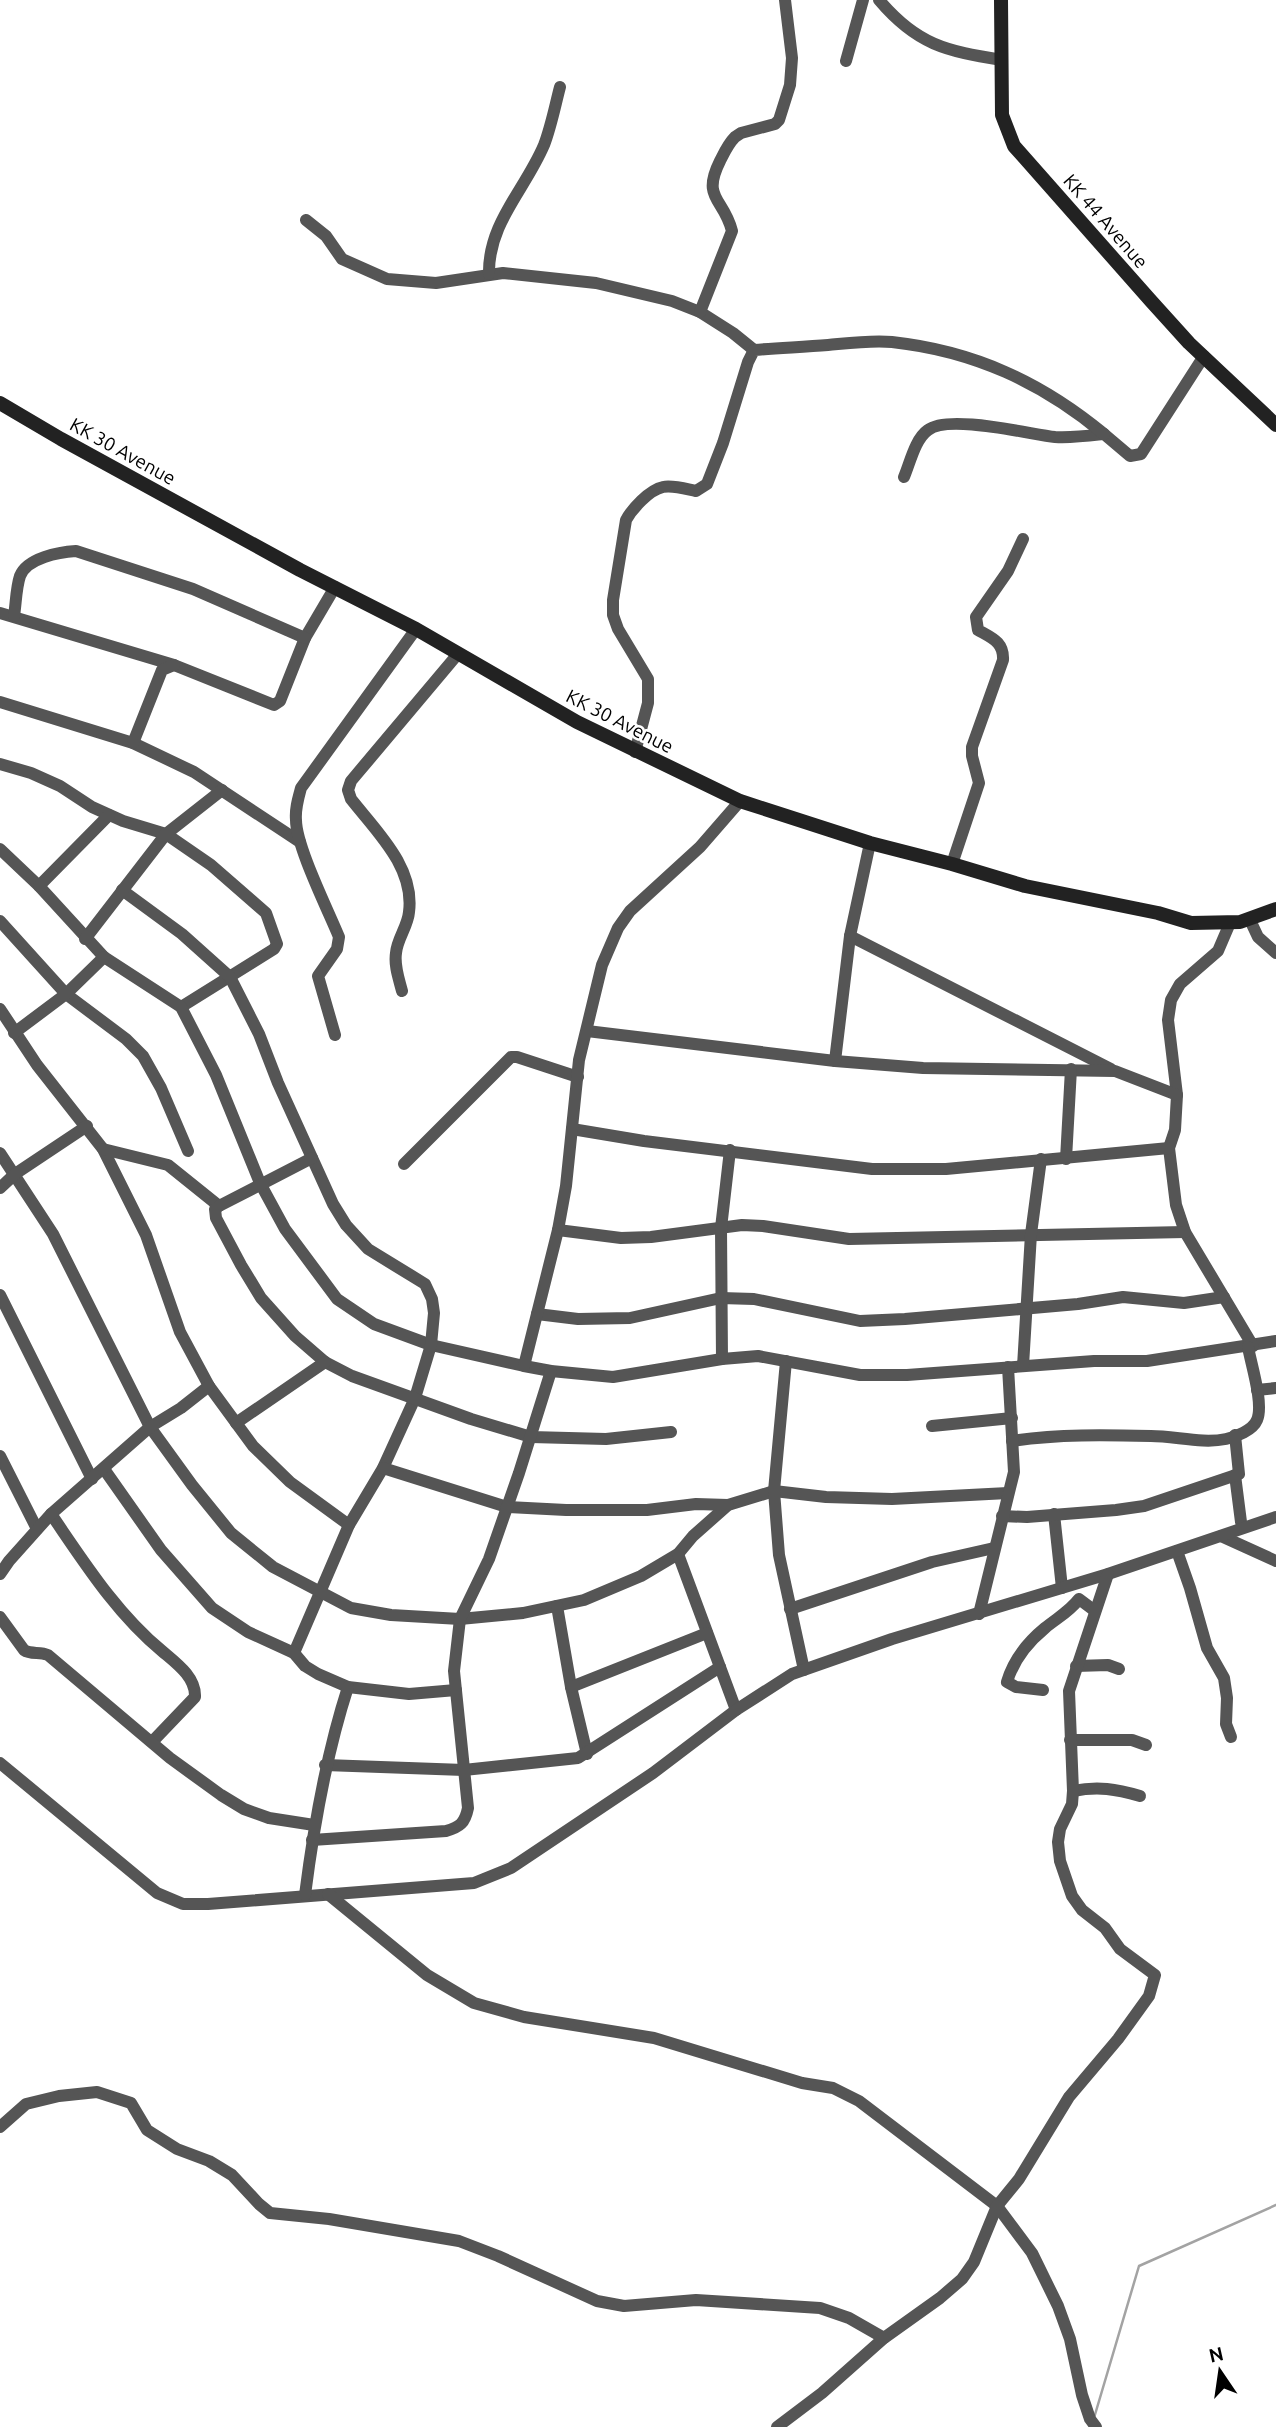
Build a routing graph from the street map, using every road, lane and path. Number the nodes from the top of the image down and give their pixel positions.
1 (785, 0) edge
2 (863, 0) edge
3 (879, 0) edge
4 (1000, 0) edge
5 (1002, 60) junction
6 (846, 61) dead end
7 (561, 87) dead end
8 (306, 220) dead end
9 (489, 274) junction
10 (700, 312) junction
11 (754, 350) junction
12 (1204, 356) junction
13 (0, 403) edge
14 (17, 412) junction
15 (0, 413) edge
16 (1276, 425) edge
17 (1104, 435) junction
18 (904, 477) dead end
19 (1023, 539) dead end
20 (335, 587) junction
21 (0, 613) edge
22 (14, 616) junction
23 (416, 629) junction
24 (305, 638) junction
25 (457, 655) junction
26 (174, 665) junction
27 (0, 702) edge
28 (133, 743) junction
29 (635, 752) junction
30 (0, 764) edge
31 (222, 790) junction
32 (740, 801) junction
33 (109, 815) junction
34 (166, 834) junction
35 (300, 842) junction
36 (870, 843) junction
37 (0, 849) edge
38 (952, 864) junction
39 (39, 886) junction
40 (122, 890) junction
41 (1276, 909) edge
42 (1250, 920) junction
43 (1230, 923) junction
44 (2, 928) edge
45 (850, 936) junction
46 (85, 939) junction
47 (1276, 953) edge
48 (104, 957) junction
49 (230, 977) junction
50 (402, 990) dead end
51 (66, 994) junction
52 (181, 1007) junction
53 (0, 1009) edge
54 (587, 1031) junction
55 (14, 1032) junction
56 (335, 1035) dead end
57 (835, 1060) junction
58 (1071, 1069) junction
59 (1115, 1071) junction
60 (578, 1077) junction
61 (1177, 1095) junction
62 (87, 1126) junction
63 (572, 1129) junction
64 (1169, 1148) junction
65 (103, 1149) junction
66 (730, 1150) junction
67 (188, 1151) dead end
68 (0, 1153) edge
69 (312, 1158) junction
70 (1066, 1158) junction
71 (1041, 1159) junction
72 (404, 1164) dead end
73 (15, 1174) junction
74 (260, 1183) junction
75 (0, 1188) edge
76 (219, 1206) junction
77 (721, 1228) junction
78 (558, 1230) junction
79 (1185, 1232) junction
80 (1031, 1234) junction
81 (0, 1295) edge
82 (1224, 1297) junction
83 (721, 1298) junction
84 (1027, 1308) junction
85 (537, 1314) junction
86 (1276, 1340) edge
87 (431, 1345) junction
88 (1250, 1346) junction
89 (722, 1359) junction
90 (786, 1361) junction
91 (325, 1362) junction
92 (524, 1366) junction
93 (1023, 1366) junction
94 (1009, 1367) junction
95 (551, 1371) junction
96 (209, 1386) junction
97 (1276, 1388) edge
98 (1257, 1390) junction
99 (415, 1398) junction
100 (1012, 1418) junction
101 (236, 1423) junction
102 (932, 1426) dead end
103 (150, 1427) junction
104 (671, 1432) dead end
105 (1235, 1435) junction
106 (531, 1437) junction
107 (1012, 1441) junction
108 (0, 1457) edge
109 (383, 1468) junction
110 (104, 1469) junction
111 (1235, 1475) junction
112 (92, 1479) junction
113 (774, 1491) junction
114 (1008, 1493) junction
115 (728, 1505) junction
116 (507, 1507) junction
117 (51, 1514) junction
118 (1054, 1514) junction
119 (1002, 1516) junction
120 (1276, 1517) edge
121 (1241, 1522) dead end
122 (349, 1525) junction
123 (37, 1529) junction
124 (1221, 1536) junction
125 (994, 1548) junction
126 (1177, 1551) junction
127 (678, 1554) junction
128 (1276, 1561) edge
129 (0, 1574) edge
130 (1108, 1574) junction
131 (1062, 1587) junction
132 (319, 1592) junction
133 (557, 1606) junction
134 (790, 1609) junction
135 (1095, 1611) junction
136 (979, 1614) junction
137 (0, 1617) edge
138 (460, 1619) junction
139 (707, 1633) junction
140 (294, 1653) junction
141 (1076, 1666) junction
142 (720, 1667) junction
143 (1119, 1669) dead end
144 (804, 1670) junction
145 (348, 1687) junction
146 (571, 1687) junction
147 (456, 1690) junction
148 (1043, 1690) dead end
149 (736, 1710) junction
150 (1231, 1737) dead end
151 (1070, 1740) junction
152 (152, 1742) junction
153 (1146, 1745) dead end
154 (587, 1754) junction
155 (0, 1763) edge
156 (325, 1765) junction
157 (464, 1770) junction
158 (1073, 1791) junction
159 (1140, 1796) dead end
160 (314, 1825) junction
161 (312, 1840) junction
162 (328, 1894) junction
163 (305, 1895) junction
164 (0, 2127) edge
165 (998, 2206) junction
166 (884, 2338) junction
167 (776, 2427) edge
168 (1096, 2427) edge

1 - 10 street
2 - 6 street
3 - 5 street
4 - 5 main road, KK 44 Avenue
5 - 12 main road, KK 44 Avenue
7 - 9 street
8 - 9 street
9 - 10 street
10 - 11 street
11 - 17 street
11 - 29 street
12 - 16 main road, KK 44 Avenue
12 - 17 street
13 - 14 main road, KK 30 Avenue
14 - 15 street
14 - 20 main road, KK 30 Avenue
17 - 18 street
19 - 38 street
20 - 23 main road, KK 30 Avenue
20 - 24 street
21 - 22 street
22 - 24 street
22 - 26 street
23 - 25 main road, KK 30 Avenue
23 - 35 street
24 - 26 street
25 - 29 main road, KK 30 Avenue
25 - 50 street
26 - 28 street
27 - 28 street
28 - 31 street
29 - 32 main road, KK 30 Avenue
30 - 33 street
31 - 34 street
31 - 35 street
32 - 36 main road, KK 30 Avenue
32 - 54 street
33 - 34 street
33 - 39 street
34 - 40 street
34 - 49 street
35 - 56 street
36 - 38 main road, KK 30 Avenue
36 - 45 street
37 - 39 street
38 - 43 main road, KK 30 Avenue
39 - 46 street
40 - 46 street
40 - 49 street
41 - 42 main road, KK 30 Avenue
42 - 43 main road, KK 30 Avenue
42 - 47 street
43 - 61 street
44 - 51 street
45 - 57 street
45 - 59 street
46 - 48 street
48 - 51 street
48 - 52 street
49 - 52 street
49 - 69 street
51 - 55 street
51 - 67 street
52 - 74 street
53 - 55 street
54 - 57 street
54 - 60 street
55 - 62 street
57 - 58 street
58 - 59 street
58 - 70 street
59 - 61 street
60 - 63 street
60 - 72 street
61 - 64 street
62 - 65 street
62 - 73 street
63 - 66 street
63 - 78 street
64 - 70 street
64 - 79 street
65 - 76 street
65 - 96 street
66 - 71 street
66 - 77 street
68 - 73 street
69 - 74 street
69 - 87 street
70 - 71 street
71 - 80 street
73 - 75 street
73 - 103 street
74 - 76 street
74 - 87 street
76 - 91 street
77 - 78 street
77 - 80 street
77 - 83 street
78 - 85 street
79 - 80 street
79 - 82 street
80 - 84 street
81 - 112 street
82 - 84 street
82 - 88 street
83 - 84 street
83 - 85 street
83 - 89 street
84 - 93 street
85 - 92 street
86 - 88 street
87 - 92 street
87 - 99 street
88 - 93 street
88 - 98 street
89 - 90 street
89 - 95 street
90 - 94 street
90 - 113 street
91 - 99 street
91 - 101 street
92 - 95 street
93 - 94 street
94 - 100 street
95 - 106 street
96 - 101 street
96 - 103 street
97 - 98 street
98 - 105 street
99 - 106 street
99 - 109 street
100 - 102 street
100 - 107 street
101 - 122 street
103 - 110 street
103 - 132 street
104 - 106 street
105 - 107 street
105 - 111 street
106 - 116 street
107 - 114 street
108 - 123 street
109 - 116 street
109 - 122 street
110 - 112 street
110 - 140 street
111 - 118 street
111 - 121 street
112 - 117 street
113 - 114 street
113 - 115 street
113 - 134 street
114 - 119 street
115 - 116 street
115 - 127 street
116 - 138 street
117 - 123 street
117 - 152 street
118 - 119 street
118 - 131 street
119 - 125 street
120 - 124 street
122 - 132 street
123 - 129 street
124 - 126 street
124 - 128 street
125 - 134 street
125 - 136 street
126 - 130 street
126 - 150 street
127 - 133 street
127 - 139 street
130 - 131 street
130 - 135 street
131 - 136 street
132 - 138 street
132 - 140 street
133 - 138 street
133 - 146 street
134 - 144 street
135 - 141 street
135 - 148 street
136 - 144 street
137 - 152 street
138 - 147 street
139 - 142 street
139 - 146 street
140 - 145 street
141 - 143 street
141 - 151 street
142 - 149 street
142 - 154 street
144 - 149 street
145 - 147 street
145 - 156 street
146 - 154 street
147 - 157 street
149 - 162 street
151 - 153 street
151 - 158 street
152 - 160 street
154 - 157 street
155 - 163 street
156 - 157 street
156 - 160 street
157 - 161 street
158 - 159 street
158 - 165 street
160 - 161 street
161 - 163 street
162 - 163 street
162 - 165 street
164 - 166 street
165 - 166 street
165 - 168 street
166 - 167 street

